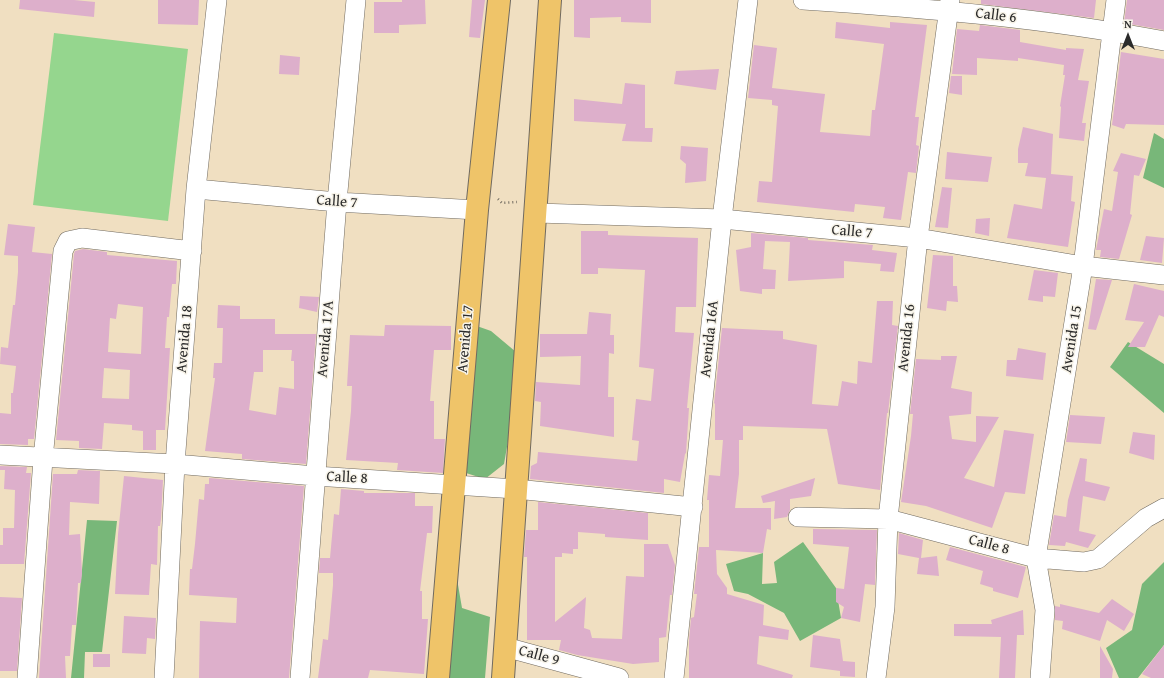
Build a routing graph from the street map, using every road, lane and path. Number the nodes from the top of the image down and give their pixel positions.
1 (217, 0) edge
2 (356, 0) edge
3 (499, 0) edge
4 (550, 0) edge
5 (748, 0) edge
6 (803, 0) edge
7 (1116, 0) edge
8 (949, 5) edge
9 (1112, 31) junction
10 (1164, 41) edge
11 (196, 189) junction
12 (337, 202) junction
13 (477, 210) junction
14 (537, 213) junction
15 (722, 219) junction
16 (918, 238) junction
17 (192, 251) junction
18 (1084, 266) junction
19 (1164, 275) edge
20 (0, 455) edge
21 (43, 459) junction
22 (175, 464) junction
23 (315, 476) junction
24 (453, 484) junction
25 (516, 489) junction
26 (693, 507) junction
27 (1164, 508) edge
28 (798, 517) dead end
29 (888, 519) junction
30 (1036, 558) junction
31 (505, 647) junction
32 (27, 678) edge
33 (164, 678) edge
34 (300, 678) edge
35 (438, 678) edge
36 (503, 678) edge
37 (619, 678) edge
38 (674, 678) edge
39 (876, 678) edge
40 (1040, 678) edge

1 - 11 street, Avenida 18
2 - 12 street, Avenida 17A
3 - 13 main road, Avenida 17
4 - 14 main road
5 - 15 street, Avenida 16A
6 - 8 street, Calle 6
7 - 9 street, Avenida 15
8 - 9 street, Calle 6
8 - 16 street, Avenida 16
9 - 10 street, Calle 6
9 - 18 street, Avenida 15
11 - 12 street, Calle 7
11 - 17 street, Avenida 18
12 - 13 street, Calle 7
12 - 23 street, Avenida 17A
13 - 24 main road, Avenida 17
14 - 15 street, Calle 7
14 - 25 main road
15 - 16 street, Calle 7
15 - 26 street, Avenida 16A
16 - 18 street, Calle 7
16 - 29 street, Avenida 16
17 - 21 street
17 - 22 street, Avenida 18
18 - 19 street, Calle 7
18 - 30 street, Avenida 15
20 - 21 street, Calle 8
21 - 22 street, Calle 8
21 - 32 street
22 - 23 street, Calle 8
22 - 33 street, Avenida 18
23 - 24 street, Calle 8
23 - 34 street, Avenida 17A
24 - 25 street, Calle 8
24 - 35 main road, Avenida 17
25 - 26 street, Calle 8
25 - 31 main road
26 - 38 street, Avenida 16A
27 - 30 street, Calle 8
28 - 29 street, Calle 8
29 - 30 street, Calle 8
29 - 39 street, Avenida 16
30 - 40 street, Avenida 15
31 - 36 main road
31 - 37 street, Calle 9

